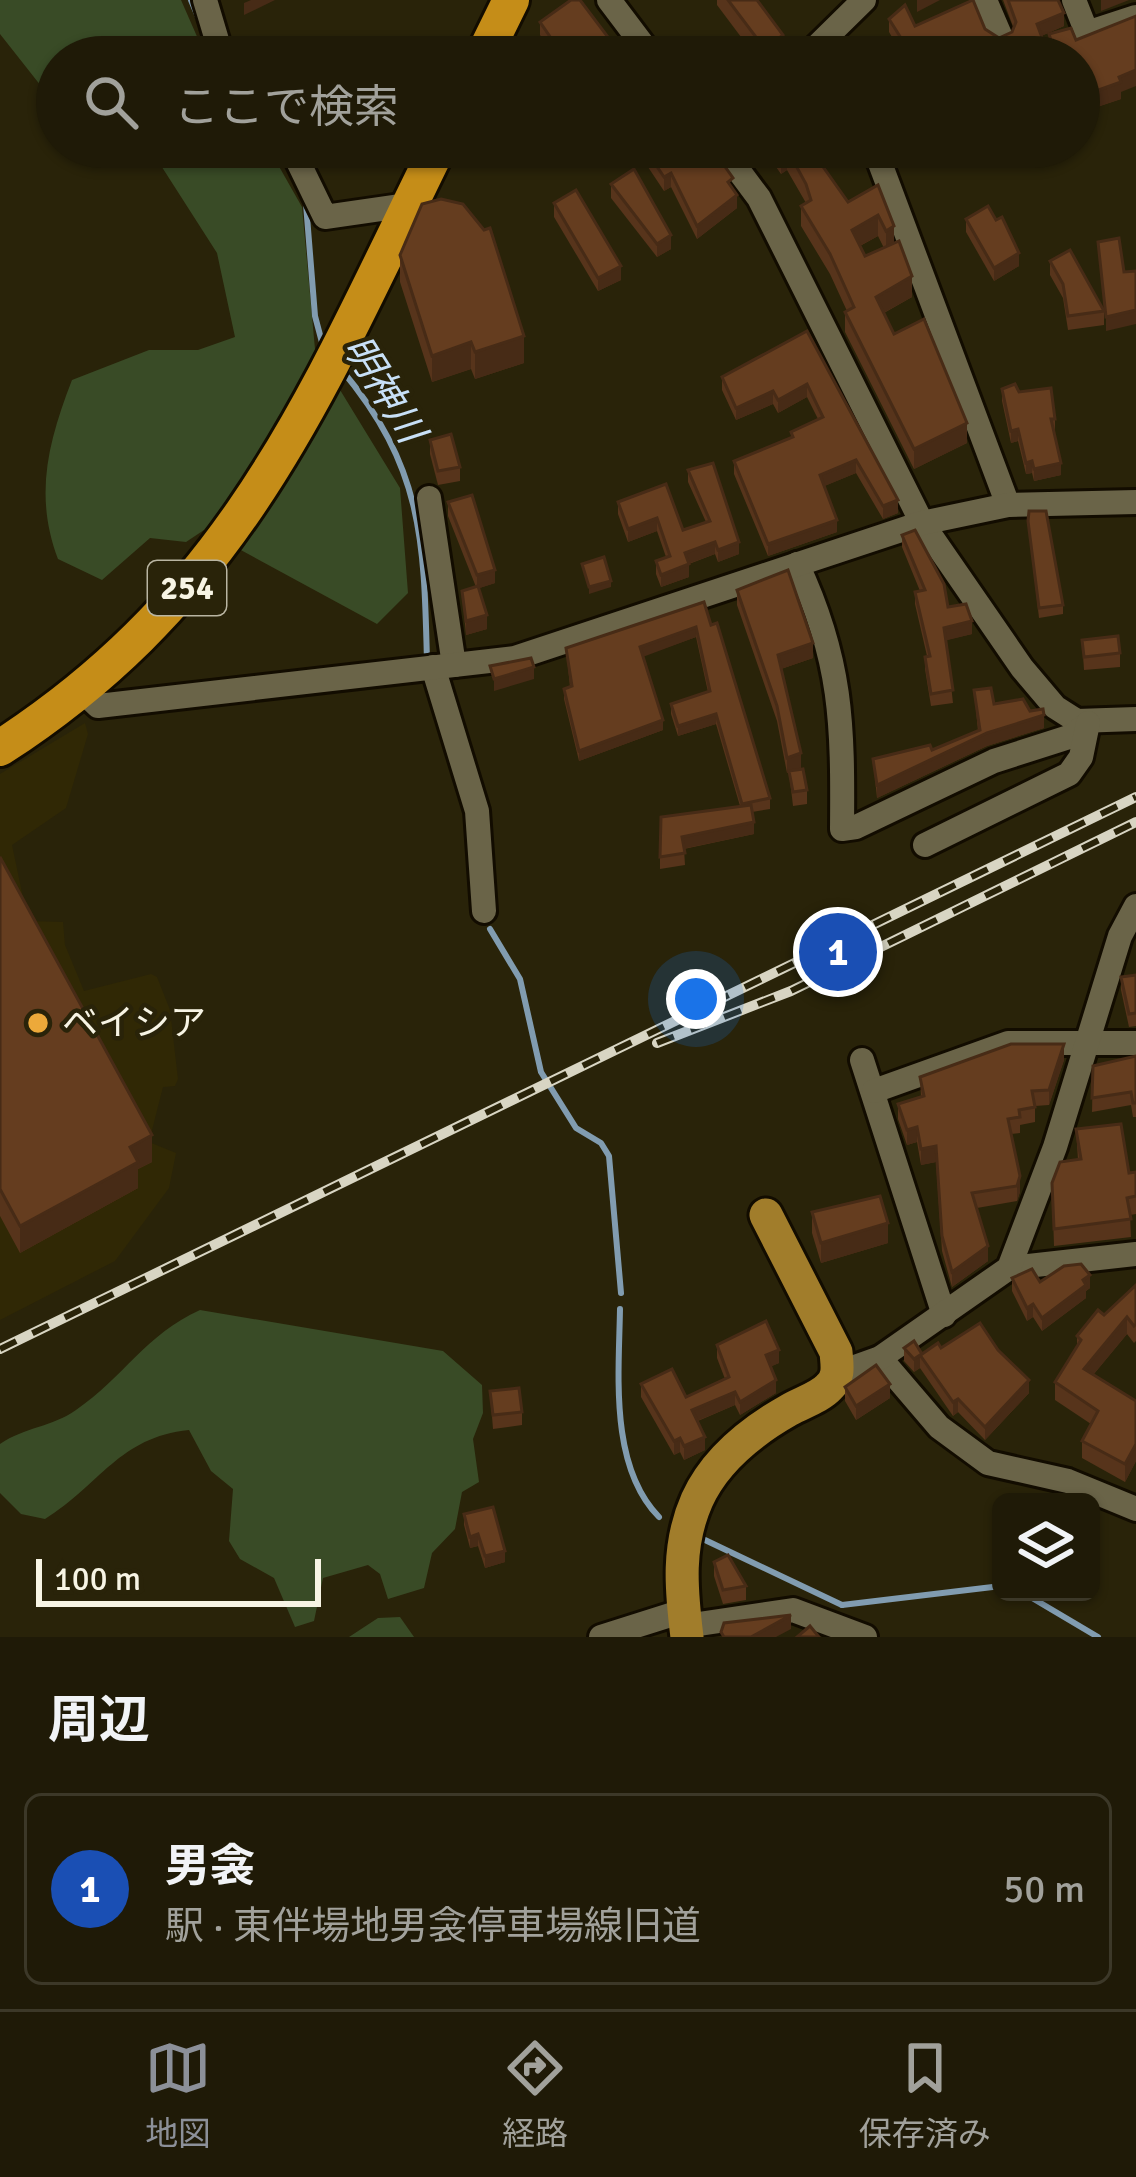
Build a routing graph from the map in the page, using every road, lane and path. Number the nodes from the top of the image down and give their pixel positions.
1 (205, 0) edge
2 (511, 0) edge
3 (985, 0) edge
4 (1074, 0) edge
5 (618, 3) edge
6 (853, 4) edge
7 (1136, 16) edge
8 (1000, 35) edge
9 (216, 36) edge
10 (493, 36) edge
11 (639, 36) edge
12 (825, 36) edge
13 (301, 168) edge
14 (427, 168) edge
15 (738, 168) edge
16 (882, 168) edge
17 (408, 205) junction
18 (429, 498) dead end
19 (1136, 502) edge
20 (1008, 505) junction
21 (922, 523) junction
22 (797, 564) junction
23 (444, 666) junction
24 (80, 689) junction
25 (1136, 719) edge
26 (1088, 723) junction
27 (0, 748) edge
28 (926, 845) dead end
29 (1136, 906) edge
30 (484, 910) dead end
31 (1087, 1041) junction
32 (1136, 1042) edge
33 (862, 1060) dead end
34 (874, 1091) junction
35 (766, 1215) dead end
36 (1136, 1254) edge
37 (1009, 1268) junction
38 (944, 1315) junction
39 (880, 1358) junction
40 (838, 1373) junction
41 (1136, 1509) edge
42 (685, 1625) edge
43 (601, 1637) edge
44 (865, 1637) edge

1 - 9 street
2 - 10 highway
3 - 8 street
4 - 7 street
5 - 11 street
6 - 12 street
13 - 17 street
14 - 17 highway, 254
15 - 21 street
16 - 20 street
17 - 24 highway, 254
18 - 23 street
19 - 20 street
20 - 21 street
21 - 22 street
21 - 26 street
22 - 23 street
22 - 26 street
23 - 24 street
23 - 30 street
24 - 27 highway, 254
25 - 26 street
26 - 28 street
29 - 31 street
31 - 32 street
31 - 34 street
31 - 37 street
33 - 34 street
34 - 38 street
35 - 40 main road
36 - 37 street
37 - 38 street
38 - 39 street
39 - 40 street
39 - 41 street
40 - 42 main road
42 - 43 street
42 - 44 street

